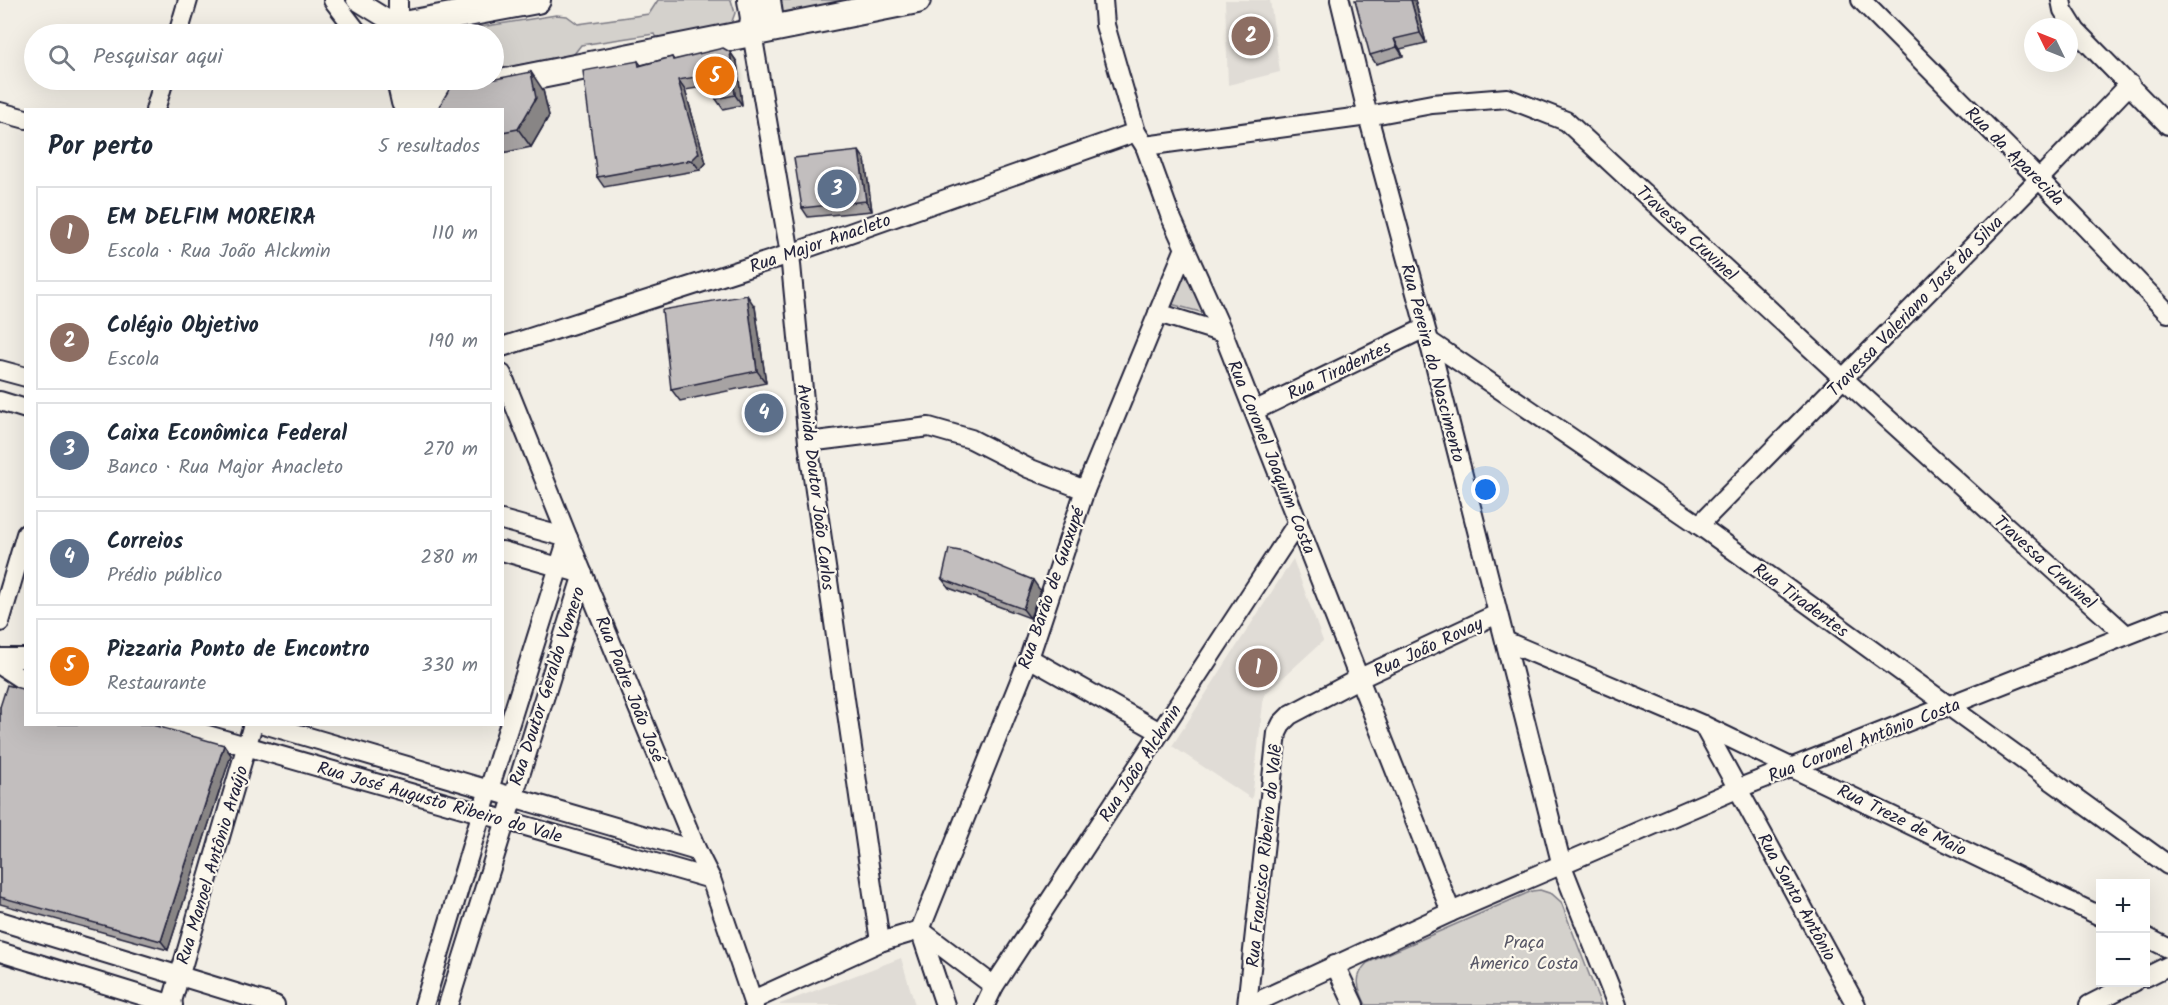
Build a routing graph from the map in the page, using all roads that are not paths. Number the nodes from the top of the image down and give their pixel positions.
1 (188, 0) edge
2 (333, 0) edge
3 (358, 0) edge
4 (398, 0) edge
5 (537, 0) edge
6 (750, 0) edge
7 (771, 0) edge
8 (917, 0) edge
9 (1103, 0) edge
10 (1340, 0) edge
11 (1861, 0) edge
12 (2061, 0) edge
13 (180, 24) edge
14 (351, 24) edge
15 (390, 24) edge
16 (398, 24) edge
17 (426, 24) edge
18 (764, 31) junction
19 (504, 79) edge
20 (2130, 84) junction
21 (161, 90) edge
22 (442, 90) edge
23 (404, 97) edge
24 (156, 108) edge
25 (0, 112) edge
26 (1368, 116) junction
27 (24, 118) edge
28 (2168, 125) edge
29 (1140, 139) junction
30 (2040, 179) junction
31 (1185, 248) junction
32 (790, 254) junction
33 (1158, 313) junction
34 (2168, 313) edge
35 (1223, 333) junction
36 (1427, 335) junction
37 (504, 346) edge
38 (0, 370) edge
39 (24, 376) edge
40 (504, 379) edge
41 (1844, 379) junction
42 (0, 401) edge
43 (24, 408) edge
44 (1254, 411) junction
45 (808, 442) junction
46 (1085, 490) junction
47 (504, 521) edge
48 (1298, 522) junction
49 (1699, 525) junction
50 (567, 538) junction
51 (24, 541) edge
52 (504, 553) edge
53 (559, 568) junction
54 (583, 574) junction
55 (1497, 614) junction
56 (2168, 619) edge
57 (0, 622) edge
58 (2125, 634) junction
59 (1505, 641) junction
60 (0, 658) edge
61 (24, 658) edge
62 (1029, 658) junction
63 (0, 665) edge
64 (1358, 679) junction
65 (24, 681) edge
66 (1949, 707) junction
67 (1702, 725) junction
68 (176, 726) edge
69 (253, 726) edge
70 (271, 726) edge
71 (1160, 732) junction
72 (247, 747) junction
73 (1795, 768) junction
74 (1737, 789) junction
75 (490, 790) junction
76 (512, 797) junction
77 (481, 814) junction
78 (506, 822) junction
79 (697, 851) junction
80 (2168, 865) edge
81 (1562, 866) junction
82 (711, 879) junction
83 (1451, 912) junction
84 (2096, 914) edge
85 (0, 921) edge
86 (920, 930) junction
87 (2150, 939) edge
88 (880, 942) junction
89 (2168, 948) edge
90 (0, 952) edge
91 (1335, 965) junction
92 (2168, 966) edge
93 (2150, 975) edge
94 (178, 977) junction
95 (994, 986) junction
96 (2124, 987) edge
97 (753, 1003) edge
98 (172, 1005) edge
99 (275, 1005) edge
100 (424, 1005) edge
101 (448, 1005) edge
102 (945, 1005) edge
103 (985, 1005) edge
104 (1249, 1005) edge
105 (1354, 1005) edge
106 (1617, 1005) edge
107 (1856, 1005) edge
108 (2089, 1005) edge

1 - 13 street
2 - 14 street
3 - 15 street
4 - 16 street
5 - 17 main road
6 - 18 main road
7 - 18 street, Avenida Doutor João Carlos
8 - 18 main road
9 - 29 street, Rua Coronel Joaquim Costa
10 - 26 street, Rua Pereira do Nascimento
11 - 30 street, Rua da Aparecida
12 - 20 street
18 - 19 main road
18 - 32 street, Avenida Doutor João Carlos
20 - 28 street
20 - 30 street, Travessa Valeriano José da Silva
21 - 24 street
22 - 23 main road
25 - 27 street
26 - 29 street, Travessa Cruvinel
26 - 36 street, Rua Pereira do Nascimento
26 - 41 street, Travessa Cruvinel
29 - 31 street, Rua Coronel Joaquim Costa
29 - 32 street, Rua Major Anacleto
30 - 34 street, Rua da Aparecida
30 - 41 street, Travessa Valeriano José da Silva
31 - 33 street, Rua Barão de Guaxupé
31 - 35 street, Rua Coronel Joaquim Costa
32 - 37 street, Rua Major Anacleto
32 - 45 street, Avenida Doutor João Carlos
33 - 35 street
33 - 46 street, Rua Barão de Guaxupé
35 - 44 street, Rua Coronel Joaquim Costa
36 - 44 street, Rua Tiradentes
36 - 49 street, Rua Tiradentes
36 - 55 street, Rua Pereira do Nascimento
38 - 39 street
40 - 50 street, Rua Padre João José
41 - 49 street, Travessa Valeriano José da Silva
41 - 58 street, Travessa Cruvinel
42 - 43 street
44 - 48 street, Rua Coronel Joaquim Costa
45 - 46 street
45 - 88 street, Avenida Doutor João Carlos
46 - 62 street, Rua Barão de Guaxupé
47 - 50 street
48 - 64 street, Rua Coronel Joaquim Costa
48 - 71 street, Rua João Alckmin
49 - 66 street, Rua Tiradentes
50 - 53 street, Rua Doutor Geraldo Vomero
50 - 54 street, Rua Padre João José
51 - 57 street
52 - 53 street
53 - 54 street
53 - 75 street, Rua Doutor Geraldo Vomero
54 - 76 street, Rua Doutor Geraldo Vomero
54 - 79 street, Rua Padre João José
55 - 59 street, Rua Pereira do Nascimento
55 - 64 street, Rua João Rovay
56 - 58 street, Rua Coronel Antônio Costa
58 - 66 street, Rua Coronel Antônio Costa
59 - 67 street, Rua Treze de Maio
59 - 81 street, Rua Pereira do Nascimento
60 - 61 street
62 - 71 street
62 - 86 street, Rua Barão de Guaxupé
63 - 65 street
64 - 83 street, Rua Coronel Joaquim Costa
64 - 104 street, Rua Francisco Ribeiro do Valê
66 - 73 street, Rua Coronel Antônio Costa
66 - 80 street, Rua Tiradentes
67 - 73 street, Rua Treze de Maio
67 - 74 street
68 - 72 street, Rua José Augusto Ribeiro do Vale
69 - 72 street, Rua Manoel Antônio Araújo
70 - 75 street, Rua José Augusto Ribeiro do Vale
71 - 95 street, Rua João Alckmin
72 - 77 street, Rua José Augusto Ribeiro do Vale
72 - 94 street, Rua Manoel Antônio Araújo
73 - 74 street, Rua Coronel Antônio Costa
73 - 84 street, Rua Treze de Maio
74 - 81 street, Rua Coronel Antônio Costa
74 - 107 street, Rua Santo Antônio
75 - 76 street, Rua José Augusto Ribeiro do Vale
75 - 77 street, Rua Doutor Geraldo Vomero
76 - 78 street, Rua Doutor Geraldo Vomero
76 - 79 street, Rua José Augusto Ribeiro do Vale
77 - 78 street, Rua José Augusto Ribeiro do Vale
77 - 100 street, Rua Doutor Geraldo Vomero
78 - 82 street, Rua José Augusto Ribeiro do Vale
78 - 101 street, Rua Doutor Geraldo Vomero
79 - 82 street, Rua Padre João José
81 - 83 street
81 - 106 street, Rua Pereira do Nascimento
82 - 97 street, Rua Padre João José
83 - 91 street
85 - 94 street
86 - 88 street
86 - 95 street
86 - 102 street
87 - 89 street
88 - 97 street
90 - 98 street
91 - 104 street
91 - 105 street
92 - 93 street
94 - 98 street, Rua Manoel Antônio Araújo
94 - 99 street
95 - 103 street, Rua João Alckmin
96 - 108 street

